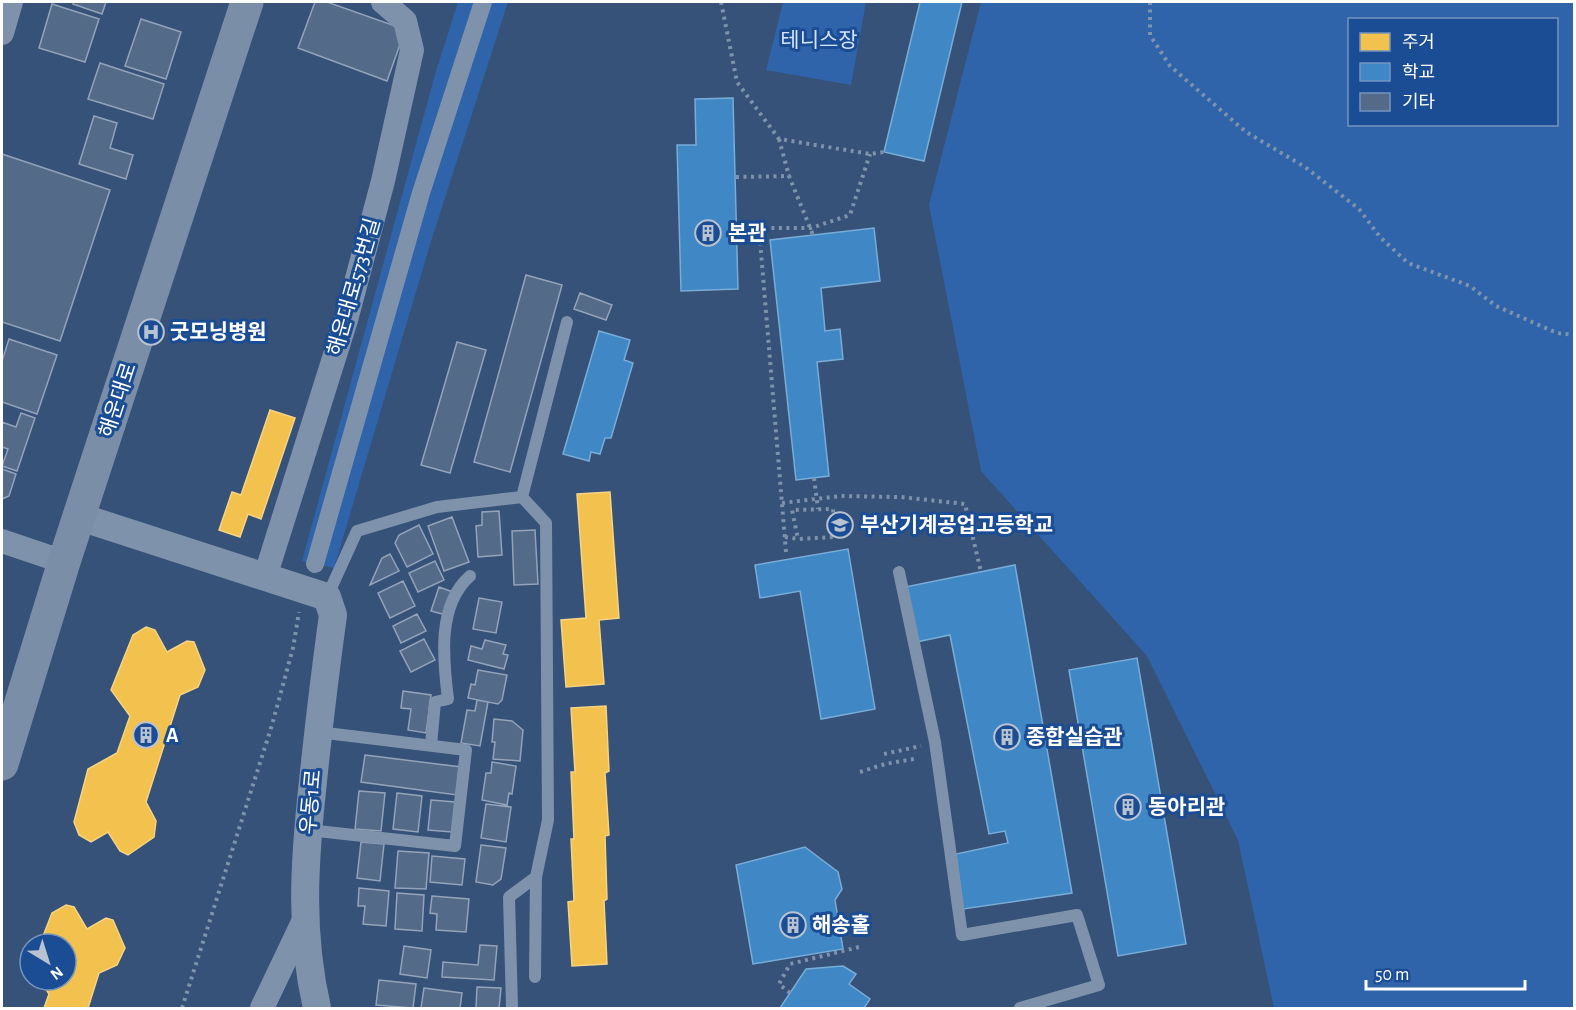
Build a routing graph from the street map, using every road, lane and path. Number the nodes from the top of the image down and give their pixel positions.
1 (11, 2) edge
2 (247, 2) edge
3 (383, 2) edge
4 (483, 2) edge
5 (721, 2) edge
6 (1150, 2) edge
7 (2, 33) edge
8 (779, 139) junction
9 (884, 152) dead end
10 (870, 154) junction
11 (789, 176) junction
12 (735, 177) dead end
13 (811, 228) junction
14 (813, 235) dead end
15 (567, 322) dead end
16 (1575, 334) edge
17 (814, 478) dead end
18 (522, 497) junction
19 (782, 503) junction
20 (818, 509) junction
21 (80, 517) junction
22 (785, 537) junction
23 (798, 539) junction
24 (2, 541) edge
25 (786, 552) dead end
26 (64, 562) junction
27 (315, 564) dead end
28 (898, 572) dead end
29 (981, 572) dead end
30 (470, 576) dead end
31 (266, 577) junction
32 (316, 594) junction
33 (318, 732) junction
34 (431, 745) junction
35 (912, 748) dead end
36 (884, 754) dead end
37 (914, 759) dead end
38 (2, 764) edge
39 (860, 772) dead end
40 (308, 830) junction
41 (536, 877) junction
42 (304, 920) junction
43 (859, 947) dead end
44 (535, 977) dead end
45 (790, 993) dead end
46 (512, 1007) edge
47 (182, 1008) edge
48 (262, 1008) edge
49 (317, 1008) edge
50 (1020, 1008) edge

1 - 7 street
2 - 21 main road, 해운대로
3 - 31 street, 해운대로573번길
4 - 27 street
5 - 8 path
6 - 16 path
8 - 10 path
8 - 11 path
9 - 10 path
10 - 13 path
11 - 12 path
11 - 13 path
13 - 14 path
13 - 19 path
15 - 18 lane
17 - 20 path, bridge
18 - 32 lane
18 - 41 lane
19 - 22 path
19 - 29 path
20 - 23 path
20 - 23 path
21 - 26 main road, 해운대로
21 - 31 street
22 - 23 path
22 - 25 path
24 - 26 street
26 - 38 main road, 해운대로
28 - 50 lane
30 - 34 lane
31 - 32 street
32 - 33 street, 우동1로
32 - 47 path
33 - 34 lane
33 - 40 street, 우동1로
34 - 40 lane
35 - 36 path
37 - 39 path
40 - 42 street, 우동1로
41 - 44 lane
41 - 46 lane
42 - 48 street
42 - 49 street, 우동1로
43 - 45 path

